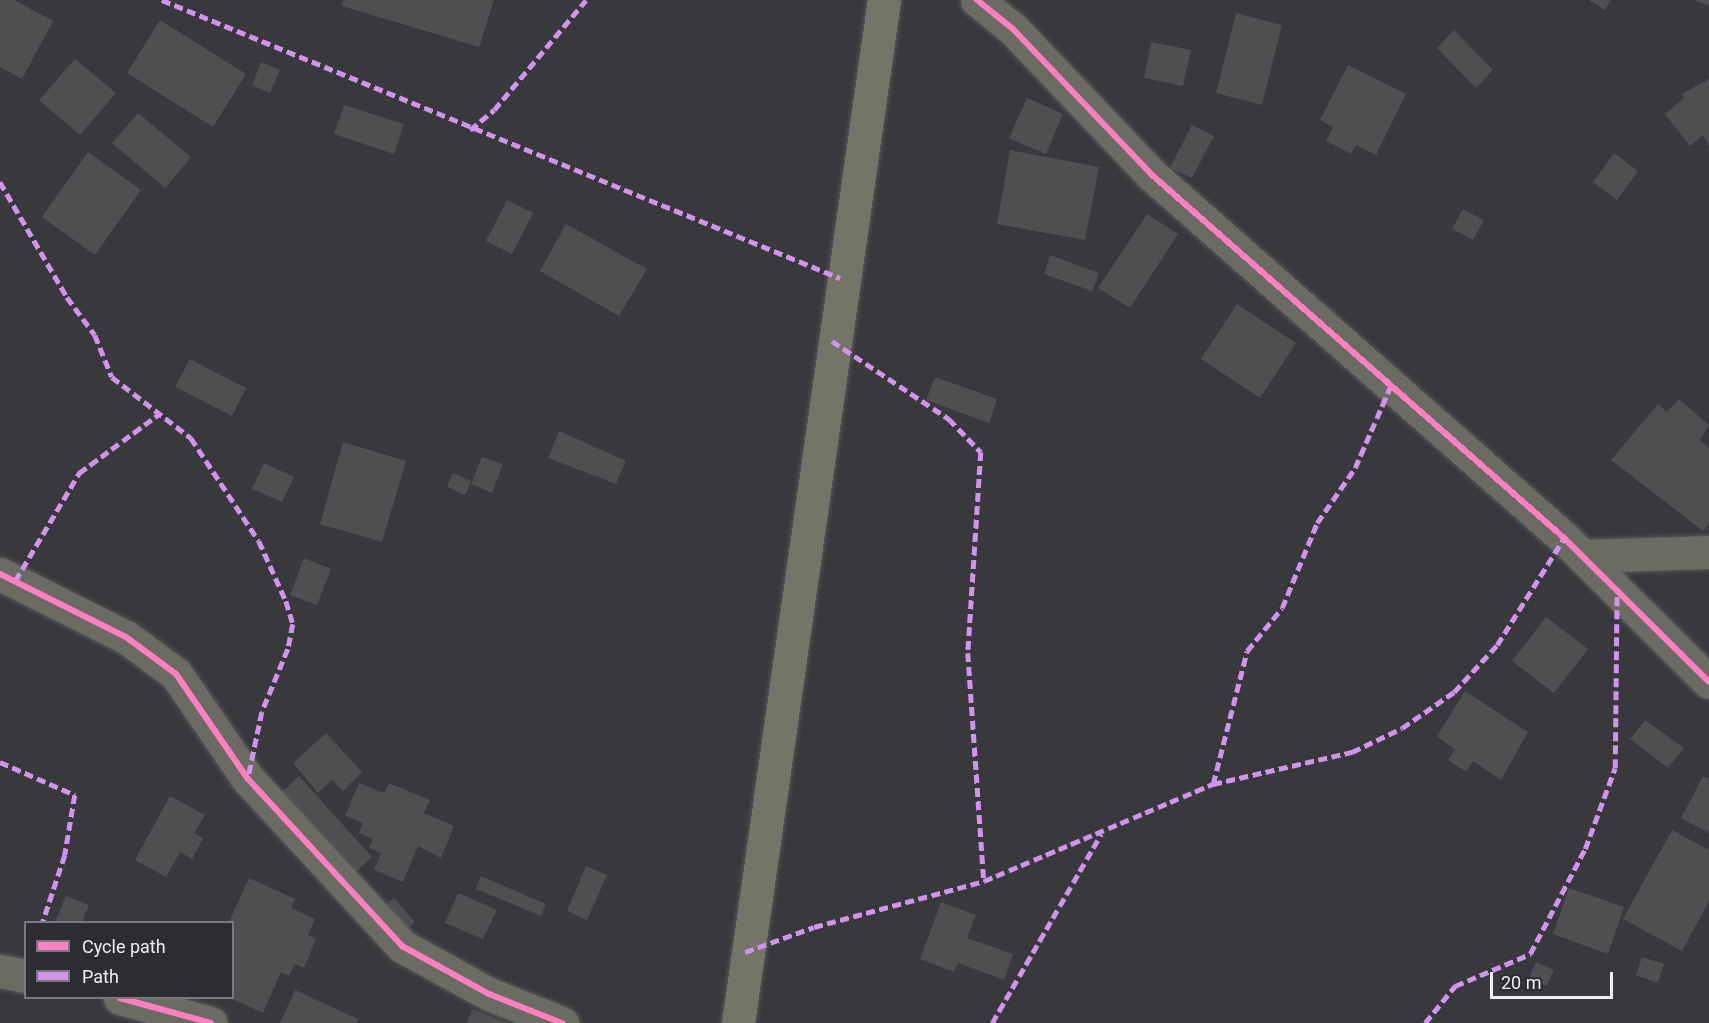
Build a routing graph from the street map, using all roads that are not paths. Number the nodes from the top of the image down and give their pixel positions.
1 (884, 0) edge
2 (977, 0) edge
3 (1709, 552) edge
4 (1584, 556) junction
5 (0, 574) edge
6 (1709, 682) edge
7 (0, 971) edge
8 (24, 976) edge
9 (124, 999) edge
10 (211, 1023) edge
11 (562, 1023) edge
12 (738, 1023) edge

1 - 12 main road
2 - 4 street
3 - 4 street
4 - 6 street
5 - 11 street
7 - 8 street
9 - 10 street

